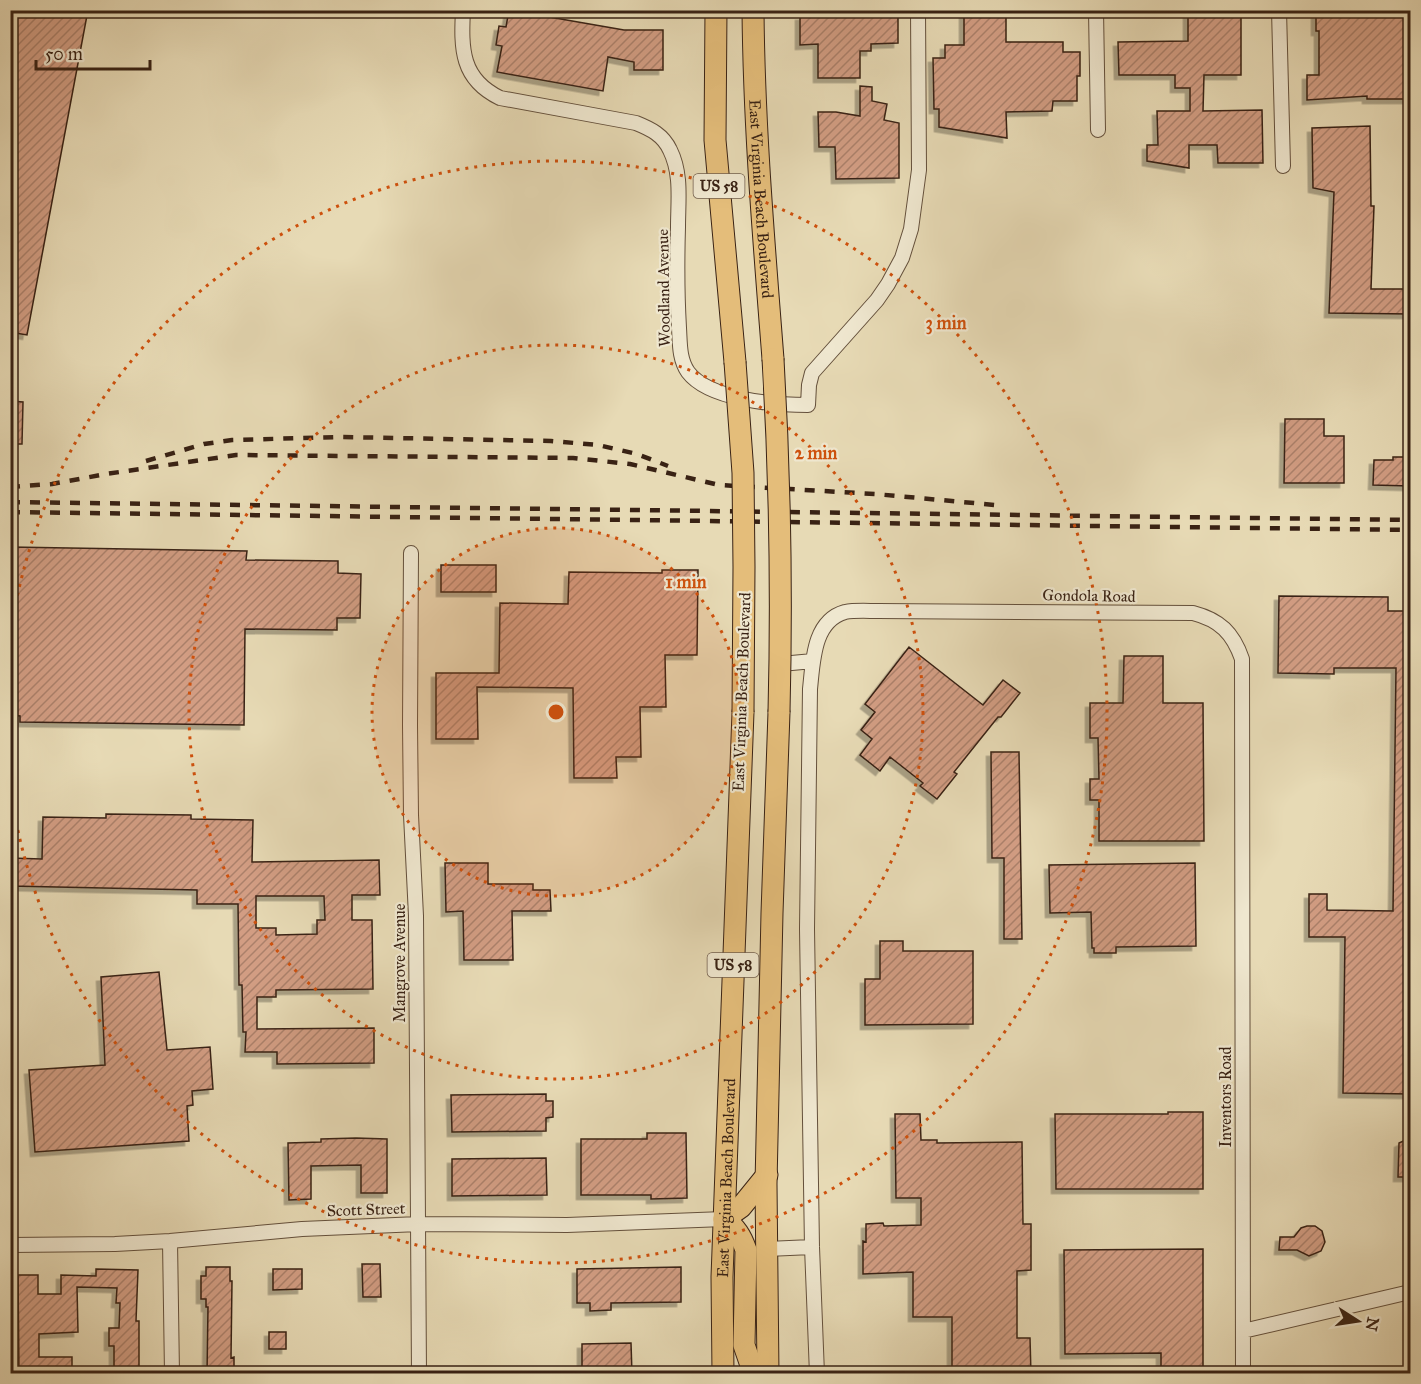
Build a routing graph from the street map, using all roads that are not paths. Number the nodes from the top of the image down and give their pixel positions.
1 (463, 10) edge
2 (716, 10) edge
3 (753, 10) edge
4 (918, 10) edge
5 (1096, 10) edge
6 (1279, 10) edge
7 (1098, 130) dead end
8 (1283, 166) dead end
9 (411, 553) dead end
10 (813, 661) junction
11 (781, 664) dead end
12 (1243, 821) joint
13 (766, 1175) junction
14 (724, 1219) junction
15 (419, 1224) junction
16 (170, 1241) junction
17 (10, 1245) edge
18 (812, 1247) junction
19 (767, 1249) junction
20 (1410, 1292) edge
21 (1244, 1331) junction
22 (172, 1374) edge
23 (419, 1374) edge
24 (723, 1374) edge
25 (754, 1374) edge
26 (768, 1374) edge
27 (817, 1374) edge
28 (1243, 1374) edge

1 - 4 street, Woodland Avenue
2 - 14 main road, East Virginia Beach Boulevard / US 58, bridge
3 - 13 main road, East Virginia Beach Boulevard / US 58, bridge
5 - 7 street
6 - 8 street
9 - 15 street, Mangrove Avenue
10 - 11 street
10 - 12 street, Gondola Road
10 - 18 street
12 - 21 street, Inventors Road
13 - 14 main road
13 - 19 main road, East Virginia Beach Boulevard / US 58
14 - 15 street, Scott Street
14 - 24 main road, East Virginia Beach Boulevard / US 58
14 - 25 main road
15 - 16 street, Scott Street
15 - 23 street, Mangrove Avenue
16 - 17 street, Scott Street
16 - 22 street
18 - 19 street
18 - 27 street
19 - 26 main road, East Virginia Beach Boulevard / US 58
20 - 21 street
21 - 28 street, Inventors Road

